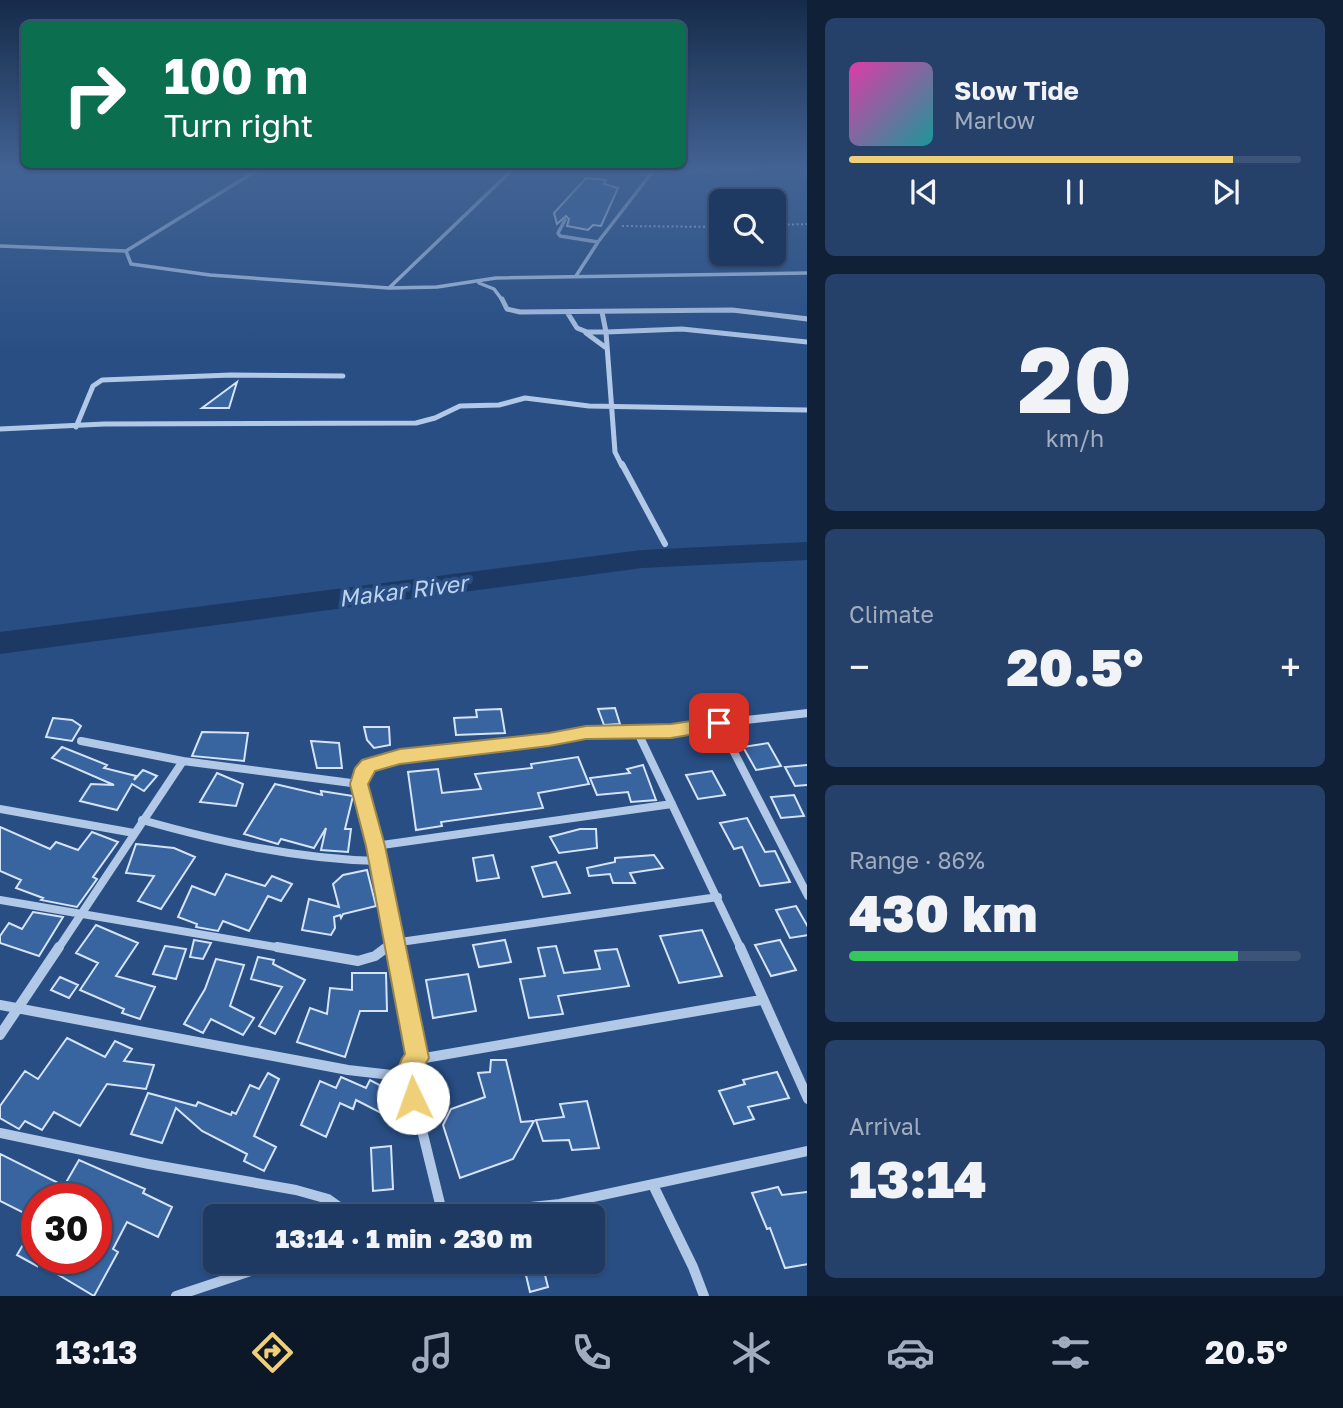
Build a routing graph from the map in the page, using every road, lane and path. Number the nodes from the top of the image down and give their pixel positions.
1 (158, 231) edge
2 (448, 231) edge
3 (559, 231) edge
4 (607, 231) edge
5 (598, 243) junction
6 (0, 246) edge
7 (127, 251) junction
8 (807, 274) edge
9 (576, 276) junction
10 (496, 278) junction
11 (472, 282) junction
12 (491, 286) junction
13 (389, 288) junction
14 (567, 312) junction
15 (602, 312) junction
16 (807, 319) edge
17 (585, 332) junction
18 (606, 332) junction
19 (807, 342) edge
20 (606, 347) junction
21 (343, 376) dead end
22 (611, 407) junction
23 (807, 410) edge
24 (76, 427) junction
25 (0, 429) edge
26 (665, 544) dead end
27 (807, 713) edge
28 (719, 723) junction
29 (638, 733) junction
30 (81, 741) dead end
31 (183, 761) junction
32 (359, 784) junction
33 (672, 804) junction
34 (0, 808) edge
35 (142, 820) junction
36 (134, 833) junction
37 (375, 846) junction
38 (378, 861) junction
39 (807, 896) edge
40 (718, 897) junction
41 (0, 900) edge
42 (80, 915) junction
43 (393, 943) junction
44 (761, 1000) junction
45 (0, 1005) edge
46 (18, 1009) junction
47 (0, 1035) edge
48 (418, 1058) junction
49 (409, 1077) junction
50 (807, 1099) edge
51 (0, 1133) edge
52 (807, 1151) edge
53 (653, 1185) junction
54 (335, 1204) edge
55 (439, 1204) edge
56 (560, 1204) edge
57 (242, 1274) edge
58 (176, 1296) edge
59 (704, 1296) edge

1 - 7 street
2 - 13 street
3 - 5 street
4 - 5 street
5 - 9 street
6 - 7 street
7 - 13 street
8 - 9 street
9 - 10 street
10 - 11 street
10 - 12 street
11 - 12 street
11 - 13 street
12 - 14 street
14 - 15 street
14 - 17 street
15 - 16 street
15 - 18 street
17 - 18 street
17 - 20 street
18 - 19 street
18 - 20 street
20 - 22 street
21 - 24 street
22 - 23 street
22 - 24 street
22 - 26 street
24 - 25 street
27 - 28 street
28 - 29 street
28 - 39 street
29 - 32 street
29 - 33 street
30 - 31 street
31 - 32 street
31 - 35 street
32 - 37 street
33 - 37 street
33 - 40 street
34 - 36 street
35 - 36 street
35 - 38 street
36 - 42 street
37 - 38 street
38 - 43 street
40 - 43 street
40 - 44 street
41 - 42 street
42 - 43 street
42 - 46 street
43 - 48 street
44 - 48 street
44 - 50 street
45 - 46 street
46 - 47 street
46 - 49 street
48 - 49 street
49 - 55 street
51 - 54 street
52 - 53 street
53 - 56 street
53 - 59 street
57 - 58 street

